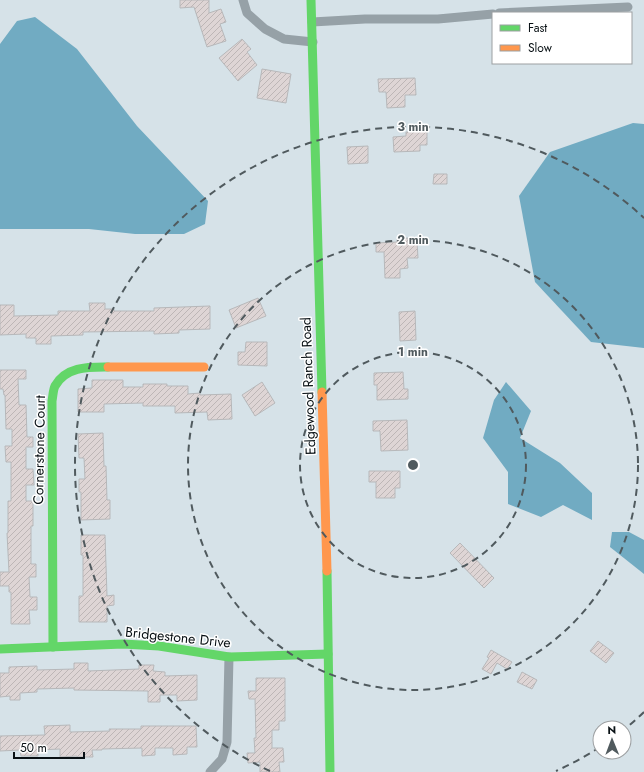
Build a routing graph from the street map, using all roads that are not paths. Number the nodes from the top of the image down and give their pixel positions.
1 (243, 0) edge
2 (311, 0) edge
3 (628, 7) dead end
4 (520, 12) edge
5 (492, 14) edge
6 (312, 22) junction
7 (313, 42) junction
8 (204, 367) dead end
9 (52, 647) junction
10 (0, 649) edge
11 (328, 654) junction
12 (229, 657) junction
13 (210, 772) edge
14 (330, 772) edge

1 - 7 street
2 - 6 street, Edgewood Ranch Road
3 - 4 street
5 - 6 street
6 - 7 street, Edgewood Ranch Road
7 - 11 street, Edgewood Ranch Road
8 - 9 street, Cornerstone Court
9 - 10 street, Bridgestone Drive
9 - 12 street, Bridgestone Drive
11 - 12 street, Bridgestone Drive
11 - 14 street, Edgewood Ranch Road
12 - 13 street

